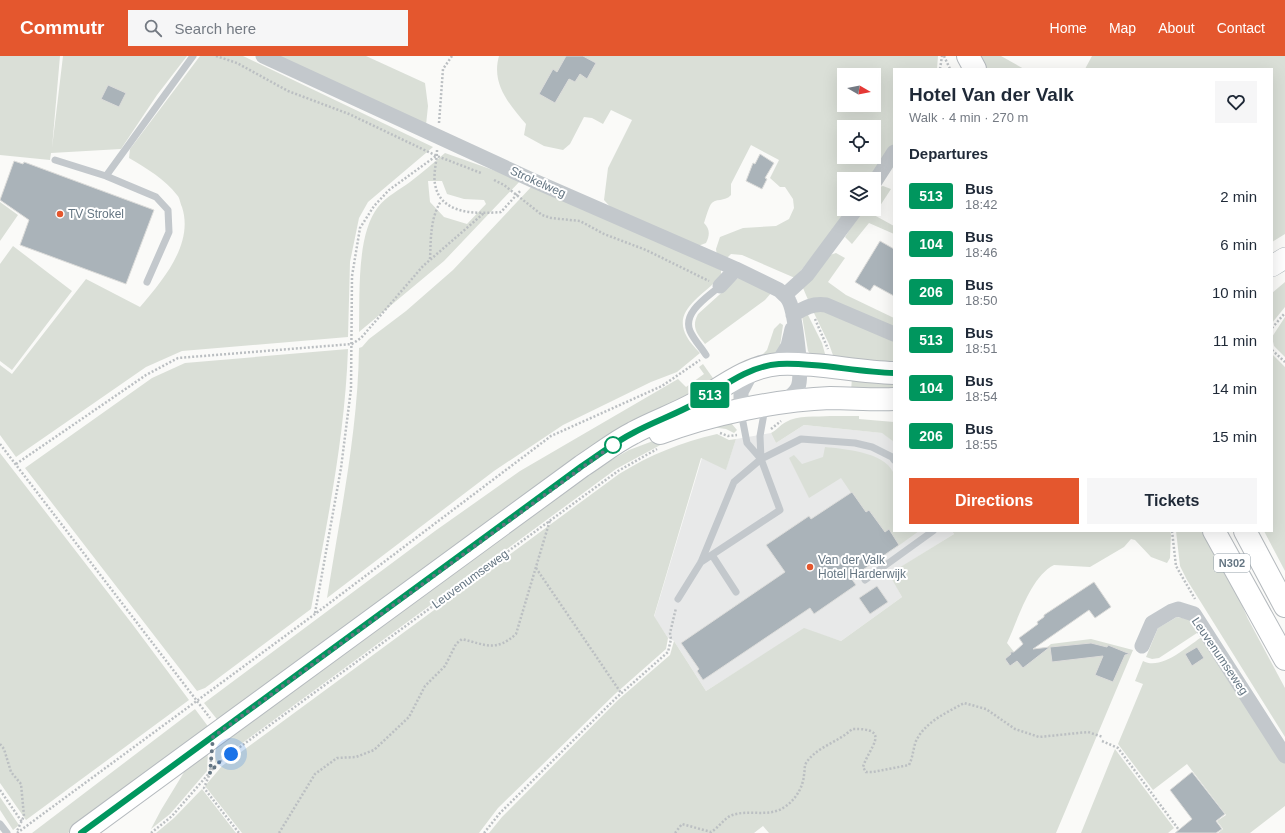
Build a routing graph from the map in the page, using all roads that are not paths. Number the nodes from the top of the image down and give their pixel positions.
1 (193, 56) edge
2 (263, 56) edge
3 (968, 56) edge
4 (974, 68) edge
5 (893, 154) edge
6 (55, 160) dead end
7 (881, 172) edge
8 (106, 176) junction
9 (851, 216) edge
10 (1285, 245) edge
11 (1273, 251) edge
12 (1285, 258) edge
13 (1273, 265) edge
14 (736, 269) junction
15 (147, 282) dead end
16 (720, 286) joint
17 (785, 295) junction
18 (793, 319) junction
19 (893, 334) edge
20 (706, 355) road end
21 (777, 364) junction
22 (800, 364) junction
23 (752, 372) junction
24 (893, 373) edge
25 (893, 399) edge
26 (777, 409) junction
27 (741, 410) junction
28 (893, 458) edge
29 (760, 459) junction
30 (582, 466) junction
31 (932, 532) edge
32 (1215, 532) edge
33 (1246, 532) edge
34 (712, 555) junction
35 (701, 562) junction
36 (865, 580) dead end
37 (736, 592) dead end
38 (678, 599) road end
39 (1285, 606) edge
40 (1142, 646) dead end
41 (1285, 659) edge
42 (1285, 756) edge
43 (0, 824) edge
44 (7, 833) edge
45 (81, 833) edge

1 - 8 lane
2 - 14 street, Strokelweg
3 - 4 main road
5 - 7 street
6 - 8 lane
8 - 15 lane
9 - 17 street
10 - 11 main road
12 - 13 main road
14 - 16 street
14 - 17 street, Strokelweg
16 - 20 lane
17 - 18 street
18 - 19 street
18 - 21 street
18 - 22 street
21 - 22 main road, Leuvenumseweg
21 - 23 main road, Leuvenumseweg
22 - 24 main road, Leuvenumseweg
22 - 26 street
23 - 27 street
23 - 30 main road, Leuvenumseweg
25 - 26 main road, Leuvenumseweg
26 - 27 main road, Leuvenumseweg
26 - 29 lane
27 - 29 lane
27 - 30 main road, Leuvenumseweg
28 - 29 lane
29 - 34 lane
29 - 35 lane
30 - 45 main road, Leuvenumseweg
31 - 36 lane
32 - 41 main road, N302
33 - 39 main road, N302
34 - 35 lane
34 - 37 lane
35 - 38 lane
40 - 42 street, Leuvenumseweg
43 - 44 lane

